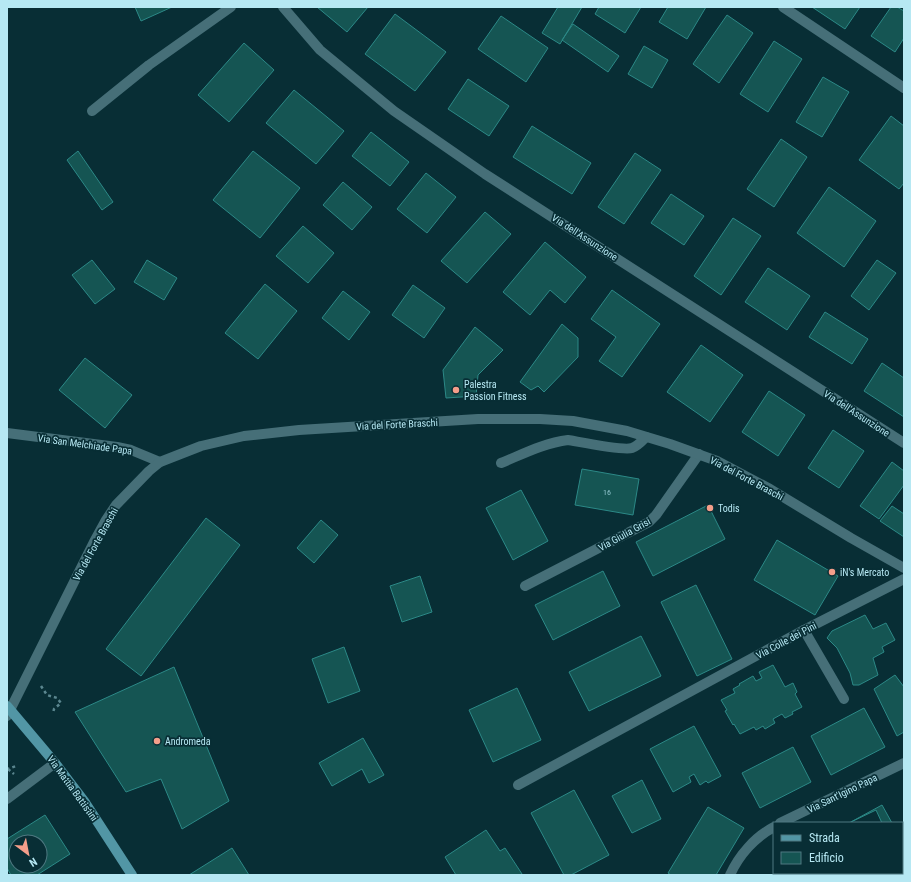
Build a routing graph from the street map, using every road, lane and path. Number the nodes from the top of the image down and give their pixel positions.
1 (231, 7) edge
2 (284, 7) edge
3 (783, 7) edge
4 (904, 88) edge
5 (92, 111) dead end
6 (7, 433) edge
7 (646, 436) junction
8 (904, 443) edge
9 (699, 454) junction
10 (160, 462) junction
11 (501, 463) dead end
12 (904, 568) edge
13 (904, 579) edge
14 (525, 586) dead end
15 (804, 630) junction
16 (41, 686) dead end
17 (844, 699) dead end
18 (8, 711) edge
19 (53, 712) dead end
20 (55, 763) junction
21 (904, 763) edge
22 (16, 766) dead end
23 (7, 768) edge
24 (518, 785) dead end
25 (7, 799) edge
26 (782, 822) edge
27 (773, 828) edge
28 (132, 875) edge
29 (730, 875) edge

1 - 5 street
2 - 8 street, Via dell'Assunzione
3 - 4 street
6 - 10 street, Via San Melchiade Papa
7 - 9 street, Via del Forte Braschi
7 - 10 street, Via del Forte Braschi
7 - 11 street
9 - 12 street, Via del Forte Braschi
9 - 14 street, Via Giulia Grisi
10 - 18 street, Via del Forte Braschi
13 - 15 street, Via Colle dei Pini
15 - 17 street
15 - 24 street, Via Colle dei Pini
16 - 19 path
18 - 20 main road, Via Mattia Battistini
20 - 25 street
20 - 28 main road, Via Mattia Battistini
21 - 26 street, Via Sant'Igino Papa
22 - 23 path
27 - 29 street

